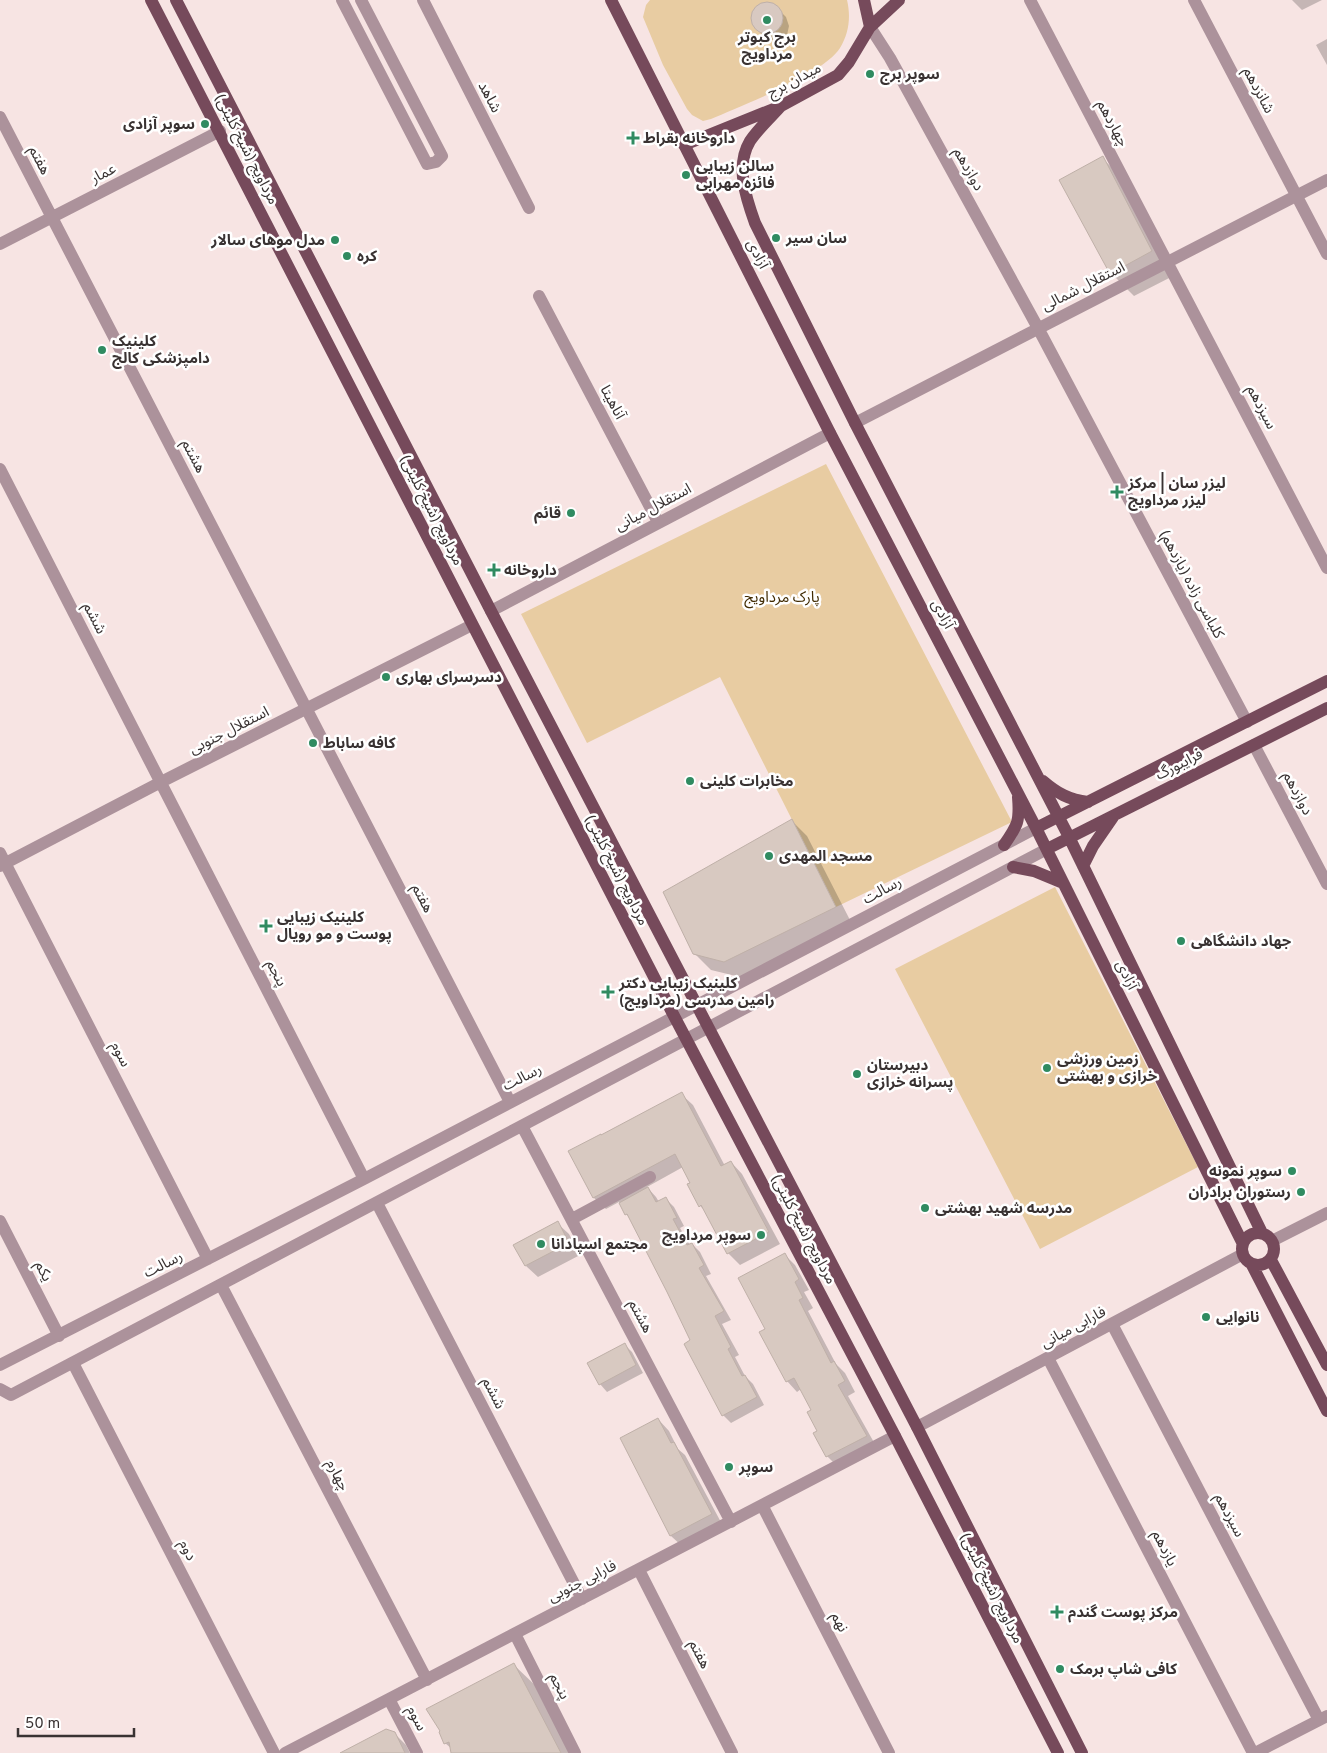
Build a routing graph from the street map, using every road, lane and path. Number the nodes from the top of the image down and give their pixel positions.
1 (151, 0) edge
2 (176, 0) edge
3 (342, 0) edge
4 (361, 0) edge
5 (423, 0) edge
6 (611, 0) edge
7 (864, 0) edge
8 (899, 0) edge
9 (1030, 0) edge
10 (1194, 0) edge
11 (870, 27) junction
12 (781, 106) junction
13 (0, 117) edge
14 (220, 131) junction
15 (684, 144) junction
16 (1327, 180) edge
17 (1297, 196) junction
18 (529, 208) dead end
19 (52, 218) junction
20 (0, 244) edge
21 (1327, 254) edge
22 (1168, 262) junction
23 (539, 296) dead end
24 (1038, 328) junction
25 (855, 423) junction
26 (830, 433) junction
27 (0, 469) edge
28 (658, 522) junction
29 (1327, 568) edge
30 (491, 611) junction
31 (472, 625) junction
32 (1327, 680) edge
33 (1327, 708) edge
34 (307, 709) junction
35 (1247, 722) junction
36 (1254, 745) junction
37 (1038, 776) junction
38 (161, 782) junction
39 (1018, 792) junction
40 (1088, 802) junction
41 (1115, 814) junction
42 (1058, 817) junction
43 (1036, 828) junction
44 (1069, 838) junction
45 (1004, 845) junction
46 (1047, 850) junction
47 (2, 861) edge
48 (1083, 866) junction
49 (1013, 867) junction
50 (1063, 883) junction
51 (1327, 884) edge
52 (697, 1006) junction
53 (675, 1018) junction
54 (709, 1028) junction
55 (687, 1040) junction
56 (510, 1102) junction
57 (522, 1126) junction
58 (650, 1178) dead end
59 (364, 1179) junction
60 (377, 1203) junction
61 (1327, 1213) edge
62 (572, 1219) junction
63 (0, 1221) edge
64 (1267, 1237) junction
65 (1243, 1249) junction
66 (208, 1259) junction
67 (1271, 1260) junction
68 (1252, 1264) junction
69 (221, 1284) junction
70 (1112, 1324) junction
71 (60, 1336) junction
72 (1048, 1358) junction
73 (73, 1362) junction
74 (0, 1365) edge
75 (1327, 1365) edge
76 (5, 1392) edge
77 (1327, 1411) edge
78 (917, 1426) junction
79 (895, 1436) junction
80 (762, 1505) junction
81 (731, 1522) junction
82 (639, 1570) junction
83 (582, 1599) junction
84 (515, 1634) junction
85 (426, 1680) junction
86 (389, 1699) junction
87 (1323, 1718) edge
88 (274, 1753) edge
89 (285, 1753) edge
90 (417, 1753) edge
91 (575, 1753) edge
92 (732, 1753) edge
93 (889, 1753) edge
94 (1058, 1753) edge
95 (1082, 1753) edge
96 (1254, 1753) edge

1 - 14 main road, مرداویج (شیخ کلینی)
2 - 30 main road, مرداویج (شیخ کلینی)
3 - 4 street
5 - 18 street, شاهد
6 - 15 main road, آزادی
7 - 11 main road
8 - 11 main road, میدان برج
9 - 22 street, چهاردهم
10 - 17 street, شانزدهم
11 - 12 main road, میدان برج
11 - 24 street, دوازدهم
12 - 15 main road, میدان برج
12 - 25 main road, آزادی
13 - 19 street, هفتم
14 - 19 street, عمار
14 - 31 main road, مرداویج (شیخ کلینی)
15 - 26 main road, آزادی
16 - 17 street, استقلال شمالی
17 - 21 street, شانزدهم
17 - 22 street, استقلال شمالی
19 - 20 street, عمار
19 - 34 street, هشتم
22 - 24 street, استقلال شمالی
22 - 29 street, سیزدهم
23 - 28 street, آناهیتا
24 - 25 street, استقلال شمالی
24 - 35 street, کلباسی زاده (یازدهم)
25 - 37 main road, آزادی
26 - 28 street, استقلال میانی
26 - 39 main road, آزادی
27 - 38 street, ششم
28 - 30 street, استقلال میانی
30 - 52 main road, مرداویج (شیخ کلینی)
31 - 34 street, استقلال جنوبی
31 - 53 main road, مرداویج (شیخ کلینی)
32 - 35 main road, فرایبورگ
33 - 36 main road, فرایبورگ
34 - 38 street, استقلال جنوبی
34 - 56 street, هفتم
35 - 40 main road, فرایبورگ
36 - 41 main road, فرایبورگ
36 - 51 street, دوازدهم
37 - 40 main road
37 - 42 main road, آزادی
38 - 47 street, استقلال جنوبی
38 - 59 street, پنجم
39 - 43 main road, آزادی
39 - 45 main road
40 - 42 main road, فرایبورگ
41 - 44 main road, فرایبورگ
41 - 48 main road
42 - 43 main road, رسالت
42 - 44 main road, آزادی
43 - 45 street, رسالت
43 - 46 main road, آزادی
44 - 46 main road, فرایبورگ
44 - 48 main road, آزادی
45 - 52 street, رسالت
46 - 49 street
46 - 50 main road, آزادی
47 - 66 street, سوم
48 - 64 main road, آزادی
49 - 50 main road
49 - 54 street
50 - 65 main road, آزادی
52 - 53 street, رسالت
52 - 54 main road, مرداویج (شیخ کلینی)
53 - 55 main road, مرداویج (شیخ کلینی)
53 - 56 street, رسالت
54 - 55 street
54 - 78 main road, مرداویج (شیخ کلینی)
55 - 57 street
55 - 79 main road, مرداویج (شیخ کلینی)
56 - 59 street, رسالت
57 - 60 street
57 - 62 street, هشتم
58 - 62 street
59 - 66 street, رسالت
60 - 69 street
60 - 83 street, ششم
61 - 64 street
62 - 81 street, هشتم
63 - 71 street, یکم
64 - 65 main road
64 - 67 main road
65 - 68 main road
65 - 70 street, فارابی میانی
66 - 71 street, رسالت
67 - 68 main road
67 - 75 main road
68 - 77 main road
69 - 73 street
69 - 85 street, چهارم
70 - 72 street, فارابی میانی
70 - 87 street, سیزدهم
71 - 74 street, رسالت
72 - 78 street, فارابی میانی
72 - 96 street, یازدهم
73 - 76 street
73 - 88 street, دوم
78 - 95 main road, مرداویج (شیخ کلینی)
79 - 80 street, فارابی جنوبی
79 - 94 main road, مرداویج (شیخ کلینی)
80 - 81 street, فارابی جنوبی
80 - 93 street, نهم
81 - 82 street, فارابی جنوبی
82 - 83 street, فارابی جنوبی
82 - 92 street, هفتم
83 - 84 street, فارابی جنوبی
84 - 85 street, فارابی جنوبی
84 - 91 street, پنجم
85 - 86 street, فارابی جنوبی
86 - 89 street, فارابی جنوبی
86 - 90 street, سوم
87 - 96 street

